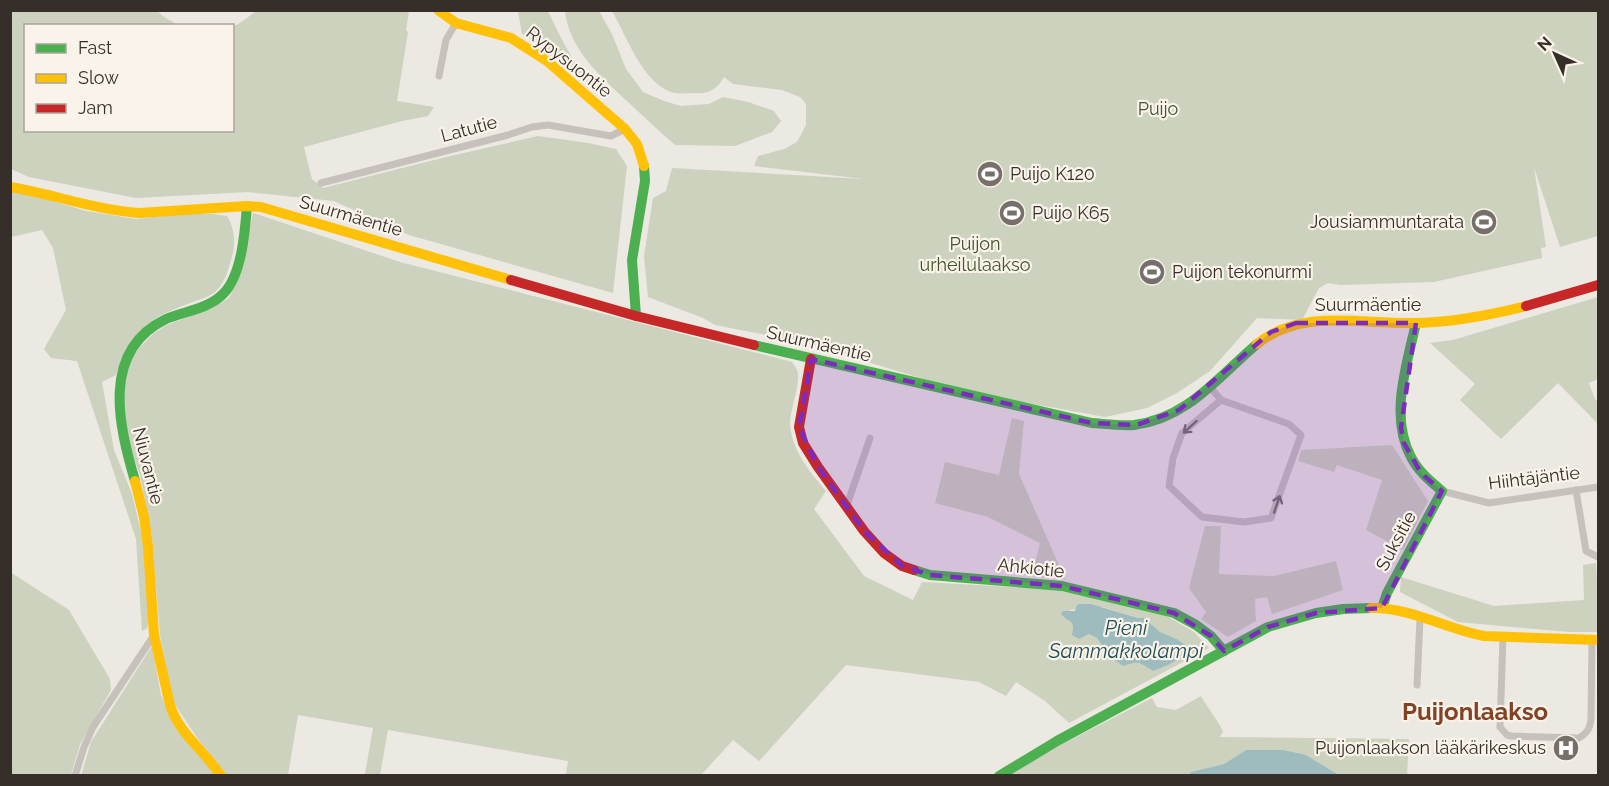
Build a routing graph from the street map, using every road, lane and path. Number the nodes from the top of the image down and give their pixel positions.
1 (438, 11) edge
2 (456, 23) junction
3 (439, 76) dead end
4 (625, 129) junction
5 (321, 183) dead end
6 (10, 187) edge
7 (247, 206) junction
8 (1599, 285) edge
9 (636, 316) junction
10 (1416, 323) junction
11 (812, 359) junction
12 (1210, 387) junction
13 (1221, 400) junction
14 (870, 438) dead end
15 (1599, 486) edge
16 (1576, 490) junction
17 (1442, 491) junction
18 (847, 505) junction
19 (1599, 557) edge
20 (1382, 608) junction
21 (1420, 618) junction
22 (154, 635) junction
23 (1503, 637) junction
24 (1595, 640) edge
25 (1224, 651) junction
26 (1417, 685) dead end
27 (75, 776) edge
28 (221, 776) edge
29 (999, 776) edge

1 - 2 street, Rypysuontie
2 - 3 street
2 - 4 street, Rypysuontie
4 - 5 street, Latutie
4 - 9 street, Rypysuontie
6 - 7 street, Suurmäentie
7 - 9 street, Suurmäentie
7 - 22 street, Niuvantie
8 - 10 street, Suurmäentie
9 - 11 street, Suurmäentie
10 - 12 street, Suurmäentie
10 - 17 street, Hiihtäjäntie
11 - 12 street, Suurmäentie
11 - 18 street, Ahkiotie
12 - 13 street
13 -> 13 street
14 - 18 street
15 - 16 street, Hiihtäjäntie
16 - 17 street, Hiihtäjäntie
16 - 19 street
17 - 20 street, Suksitie
18 - 25 street, Ahkiotie
20 - 21 street
20 - 25 street
21 - 23 street
21 - 26 street
22 - 27 street
22 - 28 street, Niuvantie
23 - 24 street
23 - 24 street
25 - 29 street

